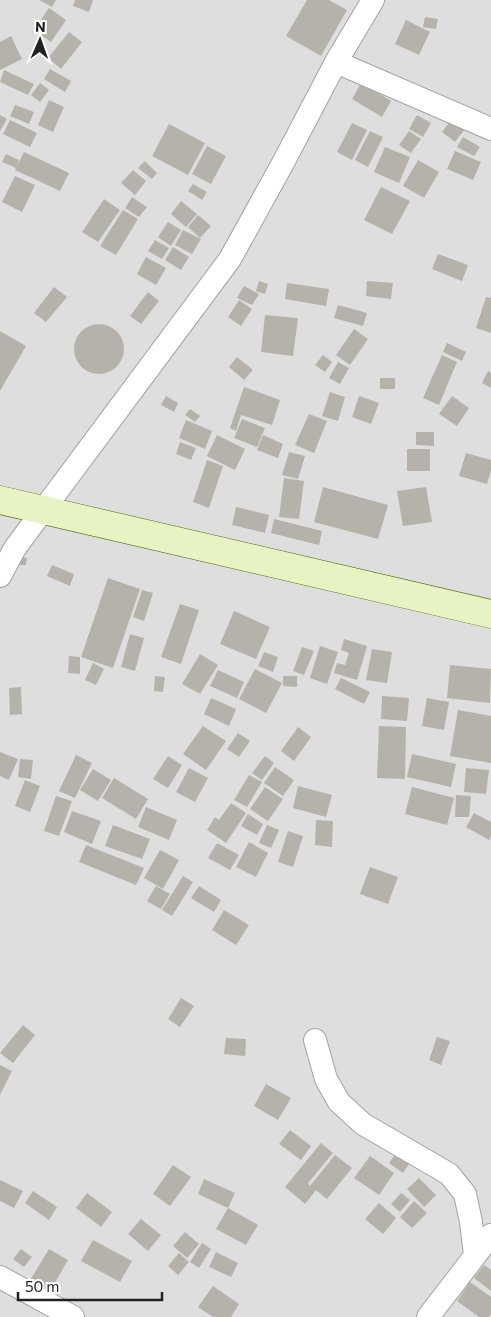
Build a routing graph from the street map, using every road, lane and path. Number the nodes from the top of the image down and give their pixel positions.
1 (373, 0) edge
2 (336, 62) junction
3 (491, 129) edge
4 (0, 500) edge
5 (43, 512) junction
6 (0, 576) edge
7 (491, 614) edge
8 (315, 1040) dead end
9 (491, 1235) edge
10 (475, 1255) junction
11 (0, 1277) edge
12 (73, 1317) edge
13 (428, 1317) edge

1 - 2 street
2 - 3 street
2 - 5 street
4 - 5 street
5 - 6 street
5 - 7 street
8 - 10 street
9 - 10 street
10 - 13 street
11 - 12 street

